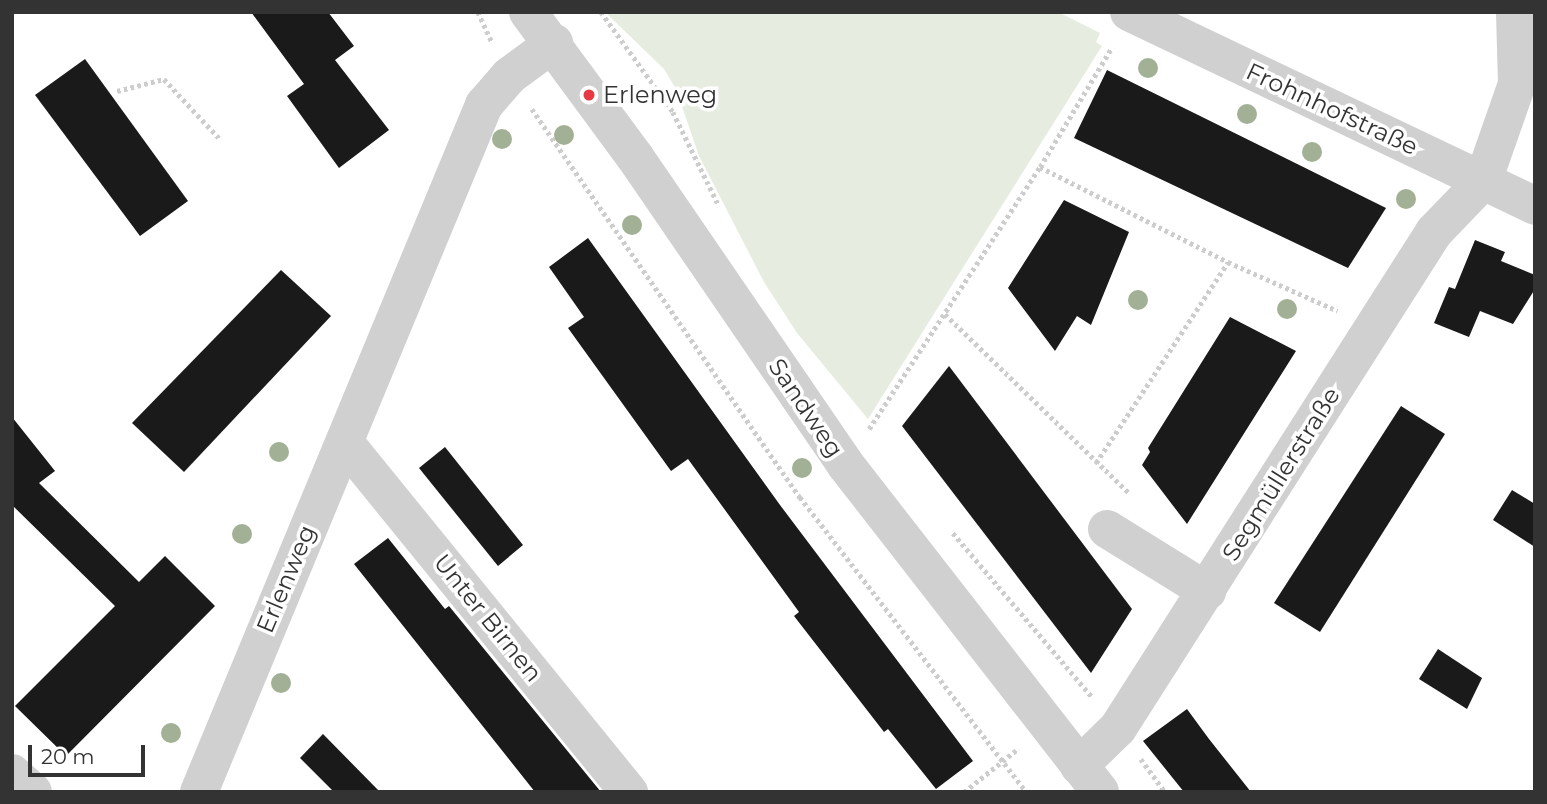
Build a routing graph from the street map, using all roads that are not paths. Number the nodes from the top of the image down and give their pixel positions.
1 (528, 12) edge
2 (1515, 12) edge
3 (1130, 13) edge
4 (554, 43) junction
5 (1483, 181) junction
6 (1535, 206) edge
7 (346, 444) junction
8 (1107, 529) dead end
9 (1207, 591) junction
10 (12, 773) edge
11 (1089, 779) edge
12 (33, 792) edge
13 (199, 792) edge
14 (629, 792) edge

1 - 4 street, Sandweg
2 - 5 street
3 - 5 street, Frohnhofstraße
4 - 7 street, Erlenweg
4 - 11 street, Sandweg
5 - 6 street, Frohnhofstraße
5 - 9 street, Segmüllerstraße
7 - 13 street, Erlenweg
7 - 14 street, Unter Birnen
8 - 9 street
9 - 11 street, Segmüllerstraße
10 - 12 street

